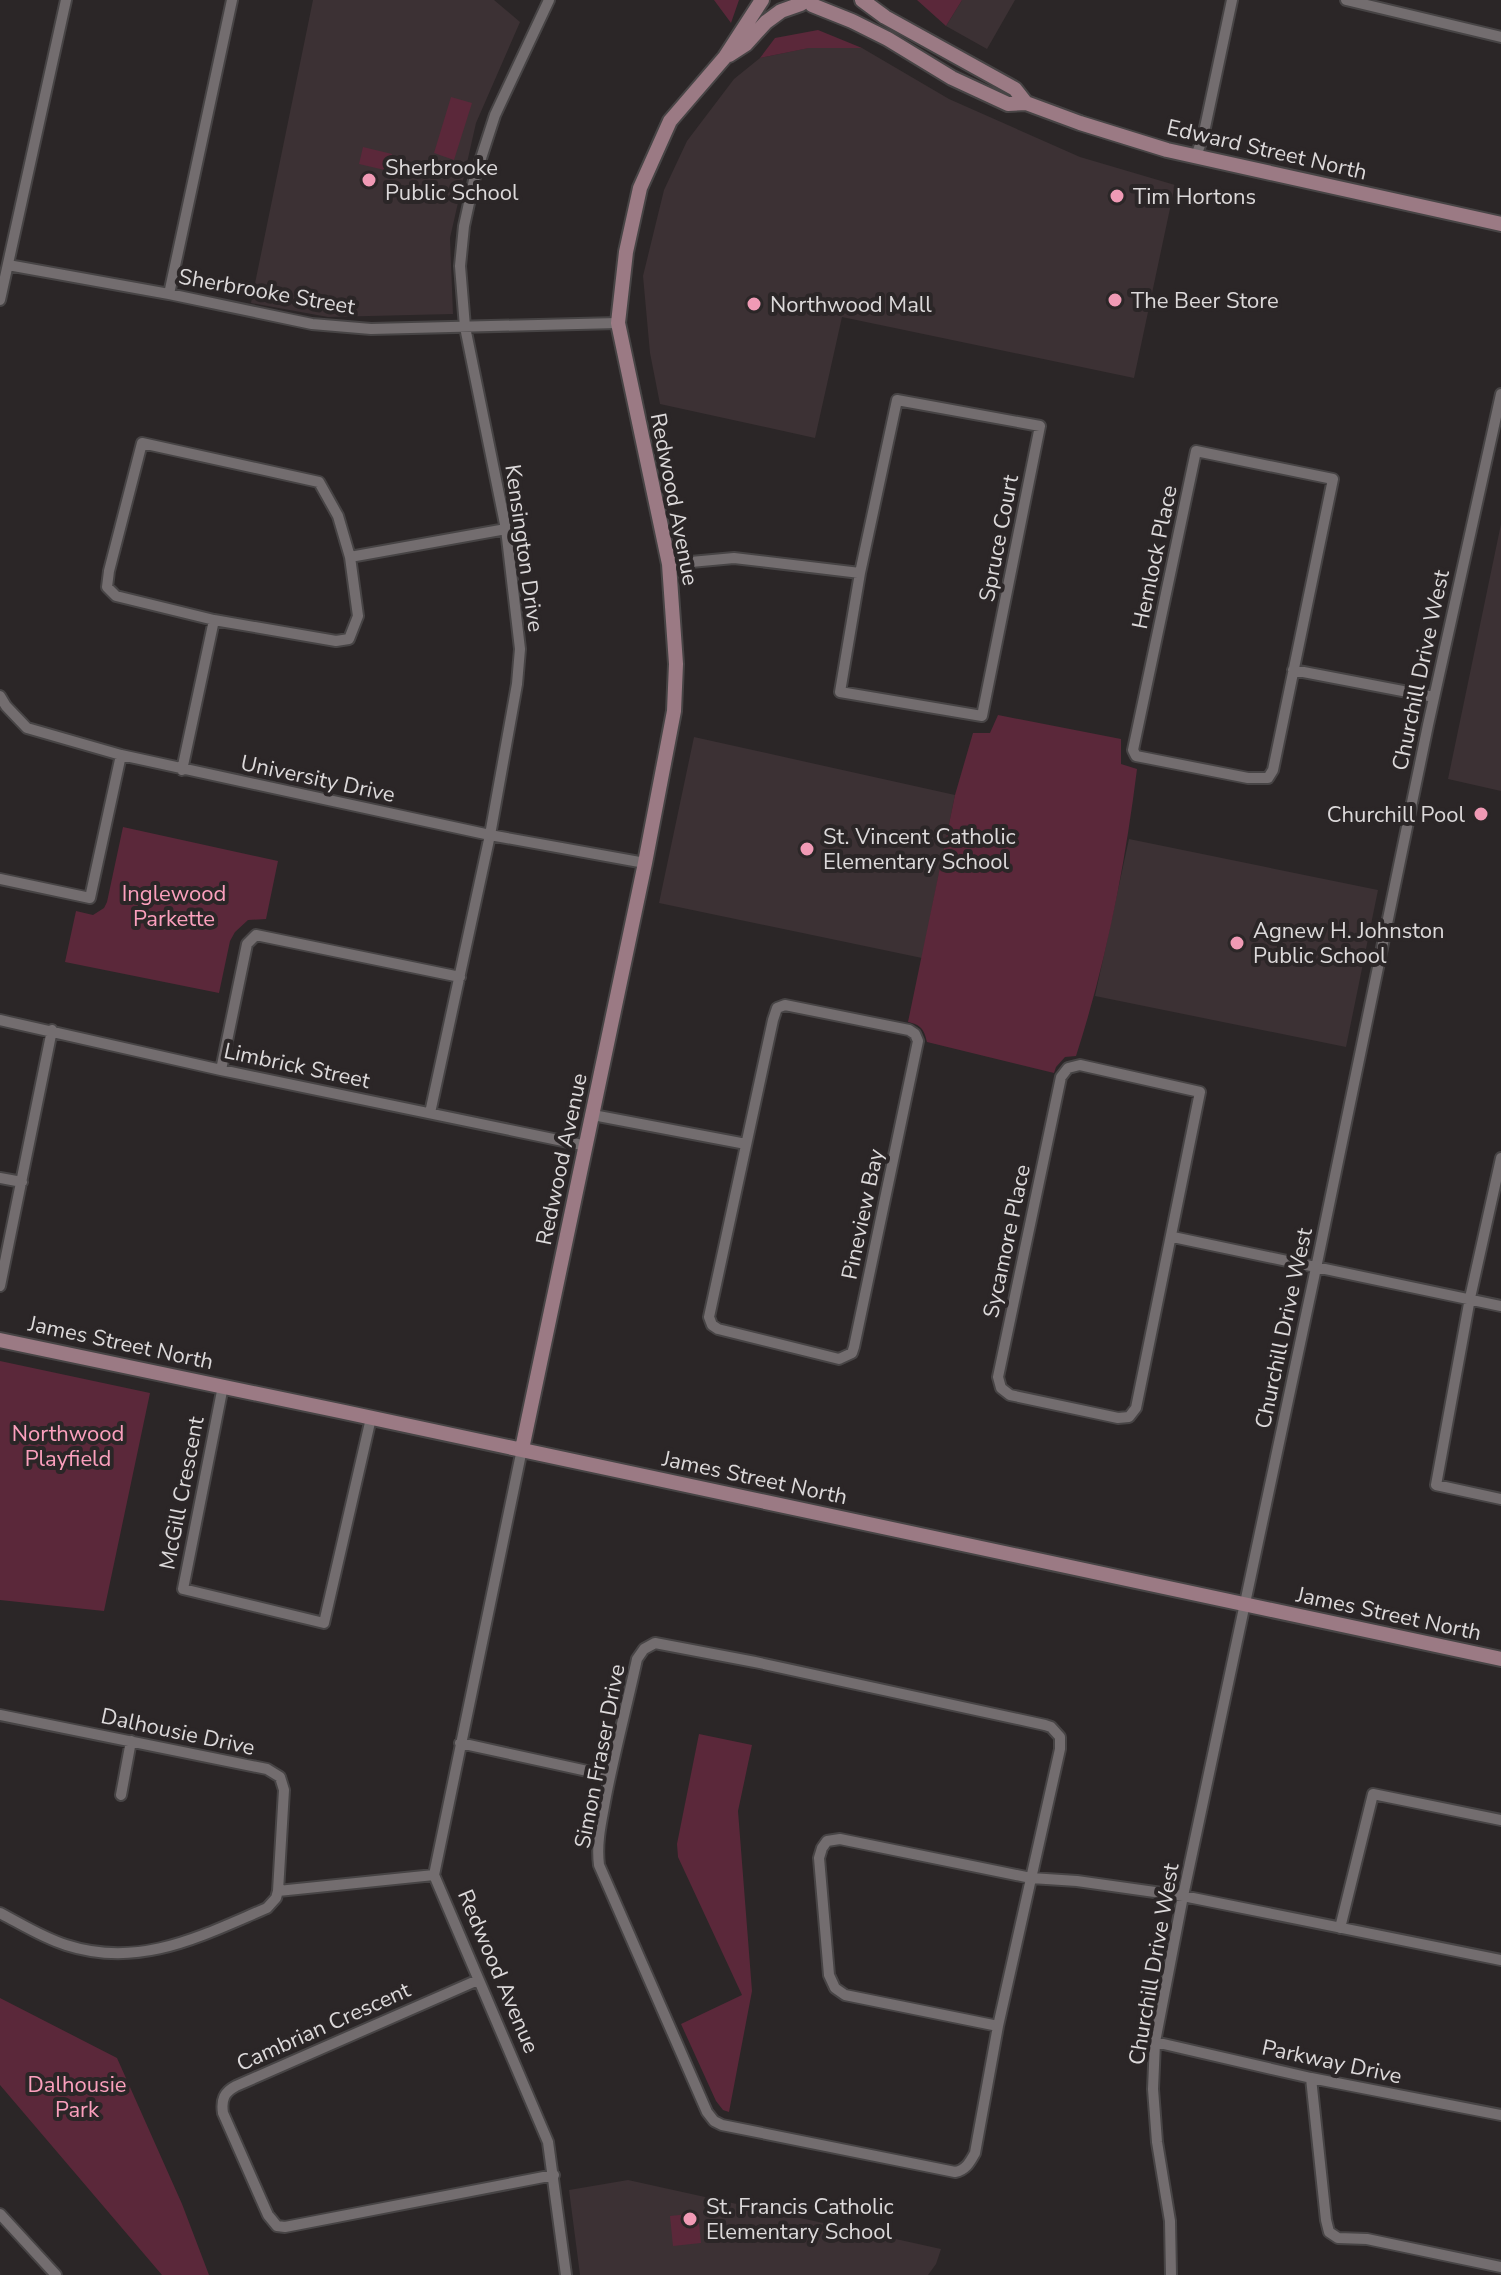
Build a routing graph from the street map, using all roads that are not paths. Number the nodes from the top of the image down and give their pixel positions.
1 (66, 0) edge
2 (232, 0) edge
3 (549, 0) edge
4 (762, 0) edge
5 (829, 0) edge
6 (862, 0) edge
7 (1232, 0) edge
8 (1346, 0) edge
9 (801, 3) edge
10 (1501, 37) edge
11 (725, 57) junction
12 (1026, 103) junction
13 (1196, 156) junction
14 (1501, 224) edge
15 (8, 265) junction
16 (169, 294) junction
17 (0, 300) edge
18 (618, 323) junction
19 (465, 327) junction
20 (1501, 394) edge
21 (506, 529) junction
22 (350, 557) junction
23 (669, 564) junction
24 (860, 573) junction
25 (214, 620) junction
26 (1293, 670) junction
27 (0, 696) edge
28 (1434, 697) junction
29 (121, 755) junction
30 (182, 770) junction
31 (490, 835) junction
32 (645, 863) junction
33 (0, 879) edge
34 (460, 977) junction
35 (0, 1020) edge
36 (52, 1030) junction
37 (221, 1070) junction
38 (430, 1113) junction
39 (593, 1115) junction
40 (746, 1144) junction
41 (587, 1146) junction
42 (1501, 1158) edge
43 (0, 1178) edge
44 (22, 1182) junction
45 (1173, 1237) junction
46 (1316, 1268) junction
47 (0, 1286) edge
48 (1470, 1298) junction
49 (1501, 1306) edge
50 (0, 1340) edge
51 (223, 1386) junction
52 (371, 1418) junction
53 (522, 1449) junction
54 (1501, 1499) edge
55 (1245, 1606) junction
56 (1501, 1659) edge
57 (0, 1715) edge
58 (131, 1741) junction
59 (460, 1743) junction
60 (610, 1776) junction
61 (121, 1795) dead end
62 (1501, 1820) edge
63 (434, 1875) junction
64 (1031, 1878) junction
65 (278, 1891) junction
66 (1183, 1896) junction
67 (0, 1913) edge
68 (1340, 1928) junction
69 (1501, 1960) edge
70 (478, 1980) junction
71 (998, 2026) junction
72 (1155, 2042) junction
73 (1311, 2078) junction
74 (1501, 2115) edge
75 (554, 2175) junction
76 (0, 2214) edge
77 (1501, 2267) edge
78 (56, 2275) edge
79 (566, 2275) edge
80 (1171, 2275) edge

1 - 15 street
2 - 16 street
3 - 19 street, Kensington Drive
4 - 11 street, Redwood Avenue
5 - 9 street, Redwood Avenue
6 - 12 street, Edward Street North
7 - 13 street
8 - 10 street
9 - 11 street, Redwood Avenue
9 - 12 street, Edward Street North
11 - 18 street, Redwood Avenue
12 - 13 street, Edward Street North
13 - 14 street, Edward Street North
15 - 16 street, Sherbrooke Street
15 - 17 street
16 - 19 street, Sherbrooke Street
18 - 19 street, Sherbrooke Street
18 - 23 street, Redwood Avenue
19 - 21 street, Kensington Drive
20 - 28 street, Churchill Drive West
21 - 22 street
21 - 31 street, Kensington Drive
22 - 25 street
22 - 25 street
23 - 24 street
23 - 32 street, Redwood Avenue
24 - 24 street, Spruce Court
25 - 30 street
26 - 26 street, Hemlock Place
26 - 28 street
27 - 29 street, University Drive
28 - 46 street, Churchill Drive West
29 - 30 street, University Drive
29 - 33 street
30 - 31 street, University Drive
31 - 32 street, University Drive
31 - 34 street, Kensington Drive
32 - 39 street, Redwood Avenue
34 - 37 street
34 - 38 street, Kensington Drive
35 - 36 street, Limbrick Street
36 - 37 street, Limbrick Street
36 - 44 street
37 - 38 street, Limbrick Street
38 - 41 street, Limbrick Street
39 - 40 street
39 - 41 street, Redwood Avenue
40 - 40 street, Pineview Bay
41 - 53 street, Redwood Avenue
42 - 48 street
43 - 44 street
44 - 47 street
45 - 45 street, Sycamore Place
45 - 46 street
46 - 48 street
46 - 55 street, Churchill Drive West
48 - 49 street
48 - 54 street
50 - 51 street, James Street North
51 - 52 street, James Street North
51 - 52 street, McGill Crescent
52 - 53 street, James Street North
53 - 55 street, James Street North
53 - 59 street, Redwood Avenue
55 - 56 street, James Street North
55 - 66 street, Churchill Drive West
57 - 58 street, Dalhousie Drive
58 - 61 street
58 - 65 street, Dalhousie Drive
59 - 60 street
59 - 63 street, Redwood Avenue
60 - 64 street, Simon Fraser Drive
60 - 71 street, Simon Fraser Drive
62 - 68 street
63 - 65 street
63 - 70 street, Redwood Avenue
64 - 66 street
64 - 71 street, Simon Fraser Drive
64 - 71 street
65 - 67 street
66 - 68 street
66 - 72 street, Churchill Drive West
68 - 69 street
70 - 75 street, Redwood Avenue
70 - 75 street, Cambrian Crescent
72 - 73 street, Parkway Drive
72 - 80 street, Churchill Drive West
73 - 74 street, Parkway Drive
73 - 77 street
75 - 79 street, Redwood Avenue
76 - 78 street

